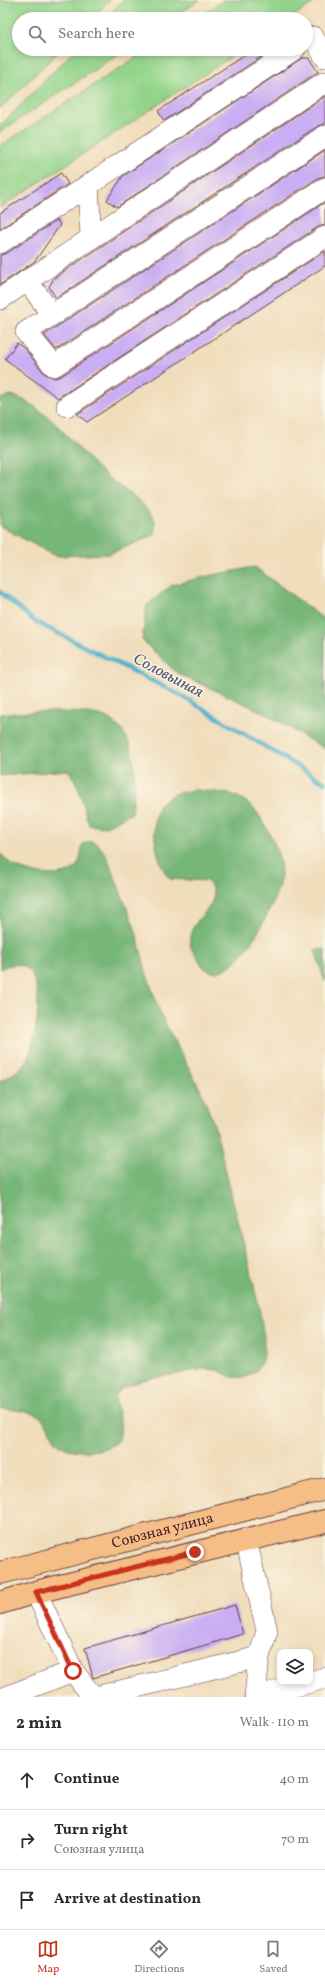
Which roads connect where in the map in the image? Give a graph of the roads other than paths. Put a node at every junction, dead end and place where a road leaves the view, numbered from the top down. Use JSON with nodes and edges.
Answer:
{"nodes":[{"id":1,"x":315,"y":36,"type":"edge"},
{"id":2,"x":284,"y":56,"type":"edge"},
{"id":3,"x":325,"y":58,"type":"edge"},
{"id":4,"x":325,"y":82,"type":"edge"},
{"id":5,"x":325,"y":136,"type":"edge"},
{"id":6,"x":88,"y":185,"type":"junction"},
{"id":7,"x":325,"y":188,"type":"edge"},
{"id":8,"x":90,"y":237,"type":"junction"},
{"id":9,"x":325,"y":237,"type":"edge"},
{"id":10,"x":0,"y":243,"type":"edge"},
{"id":11,"x":27,"y":280,"type":"junction"},
{"id":12,"x":0,"y":298,"type":"edge"},
{"id":13,"x":52,"y":315,"type":"junction"},
{"id":14,"x":67,"y":406,"type":"dead end"},
{"id":15,"x":325,"y":1489,"type":"edge"},
{"id":16,"x":325,"y":1521,"type":"edge"},
{"id":17,"x":246,"y":1539,"type":"junction"},
{"id":18,"x":0,"y":1573,"type":"edge"},
{"id":19,"x":36,"y":1592,"type":"junction"},
{"id":20,"x":0,"y":1603,"type":"edge"},
{"id":21,"x":259,"y":1657,"type":"junction"},
{"id":22,"x":73,"y":1671,"type":"junction"},
{"id":23,"x":325,"y":1678,"type":"edge"},
{"id":24,"x":6,"y":1697,"type":"edge"},
{"id":25,"x":93,"y":1697,"type":"edge"},
{"id":26,"x":96,"y":1697,"type":"edge"},
{"id":27,"x":255,"y":1697,"type":"edge"}],
"edges":[{"from":1,"to":3,"type":"lane"},
{"from":2,"to":6,"type":"lane"},
{"from":4,"to":8,"type":"lane"},
{"from":5,"to":13,"type":"lane"},
{"from":6,"to":8,"type":"lane"},
{"from":6,"to":10,"type":"lane"},
{"from":7,"to":13,"type":"lane"},
{"from":8,"to":11,"type":"lane"},
{"from":9,"to":14,"type":"lane"},
{"from":11,"to":12,"type":"lane"},
{"from":11,"to":13,"type":"lane"},
{"from":15,"to":18,"type":"main road","name":"Союзная улица"},
{"from":16,"to":17,"type":"main road","name":"Союзная улица"},
{"from":17,"to":19,"type":"main road","name":"Союзная улица"},
{"from":17,"to":21,"type":"lane"},
{"from":19,"to":20,"type":"main road","name":"Союзная улица"},
{"from":19,"to":22,"type":"lane"},
{"from":21,"to":26,"type":"lane"},
{"from":21,"to":27,"type":"lane"},
{"from":22,"to":24,"type":"lane"},
{"from":22,"to":25,"type":"lane"},
{"from":23,"to":27,"type":"lane"}]}
